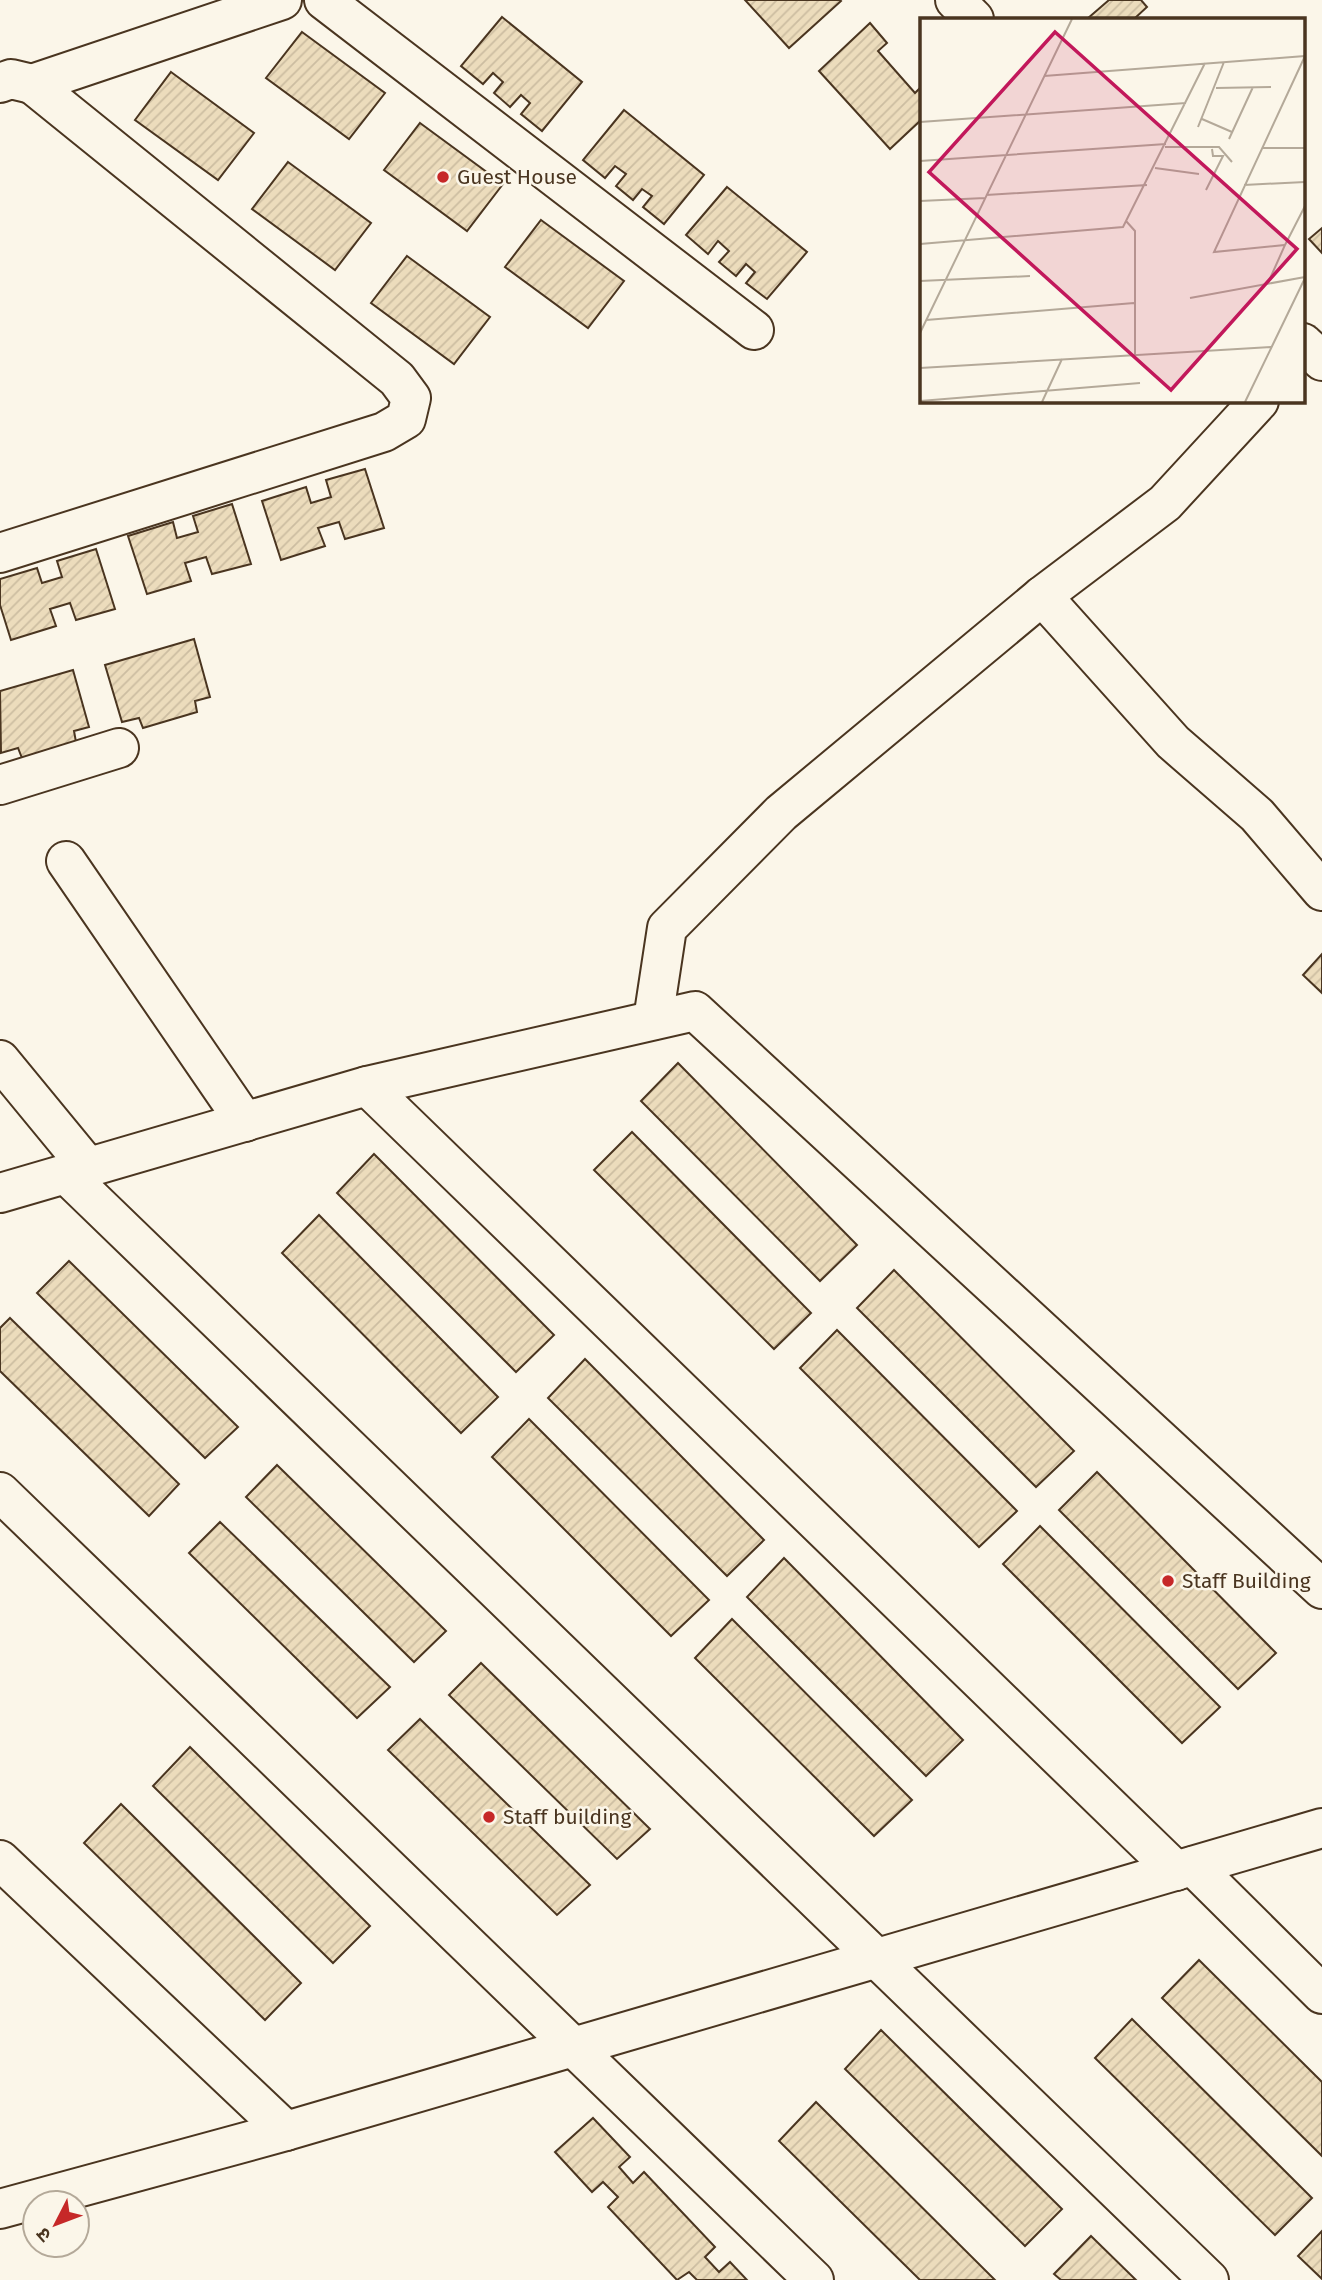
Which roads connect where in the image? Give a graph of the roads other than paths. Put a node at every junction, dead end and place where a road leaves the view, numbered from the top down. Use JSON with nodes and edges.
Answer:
{"nodes":[{"id":1,"x":282,"y":0,"type":"edge"},
{"id":2,"x":324,"y":0,"type":"edge"},
{"id":3,"x":955,"y":0,"type":"edge"},
{"id":4,"x":973,"y":18,"type":"edge"},
{"id":5,"x":16,"y":83,"type":"edge"},
{"id":6,"x":754,"y":330,"type":"dead end"},
{"id":7,"x":1258,"y":402,"type":"edge"},
{"id":8,"x":0,"y":553,"type":"edge"},
{"id":9,"x":1042,"y":596,"type":"junction"},
{"id":10,"x":119,"y":748,"type":"dead end"},
{"id":11,"x":0,"y":785,"type":"edge"},
{"id":12,"x":66,"y":861,"type":"dead end"},
{"id":13,"x":1322,"y":891,"type":"edge"},
{"id":14,"x":653,"y":1020,"type":"junction"},
{"id":15,"x":0,"y":1060,"type":"edge"},
{"id":16,"x":367,"y":1086,"type":"junction"},
{"id":17,"x":245,"y":1122,"type":"junction"},
{"id":18,"x":77,"y":1171,"type":"junction"},
{"id":19,"x":0,"y":1193,"type":"edge"},
{"id":20,"x":0,"y":1492,"type":"edge"},
{"id":21,"x":1322,"y":1590,"type":"edge"},
{"id":22,"x":1322,"y":1828,"type":"edge"},
{"id":23,"x":0,"y":1860,"type":"edge"},
{"id":24,"x":1184,"y":1868,"type":"junction"},
{"id":25,"x":875,"y":1959,"type":"junction"},
{"id":26,"x":1322,"y":1994,"type":"edge"},
{"id":27,"x":576,"y":2046,"type":"junction"},
{"id":28,"x":286,"y":2131,"type":"junction"},
{"id":29,"x":0,"y":2209,"type":"edge"},
{"id":30,"x":814,"y":2280,"type":"edge"},
{"id":31,"x":1209,"y":2280,"type":"edge"}],
"edges":[{"from":1,"to":5,"type":"street"},
{"from":2,"to":6,"type":"street"},
{"from":3,"to":4,"type":"street"},
{"from":5,"to":8,"type":"street"},
{"from":7,"to":9,"type":"street"},
{"from":9,"to":13,"type":"street"},
{"from":9,"to":14,"type":"street"},
{"from":10,"to":11,"type":"street"},
{"from":12,"to":17,"type":"street"},
{"from":14,"to":16,"type":"street"},
{"from":14,"to":21,"type":"street"},
{"from":15,"to":18,"type":"street"},
{"from":16,"to":17,"type":"street"},
{"from":16,"to":24,"type":"street"},
{"from":17,"to":18,"type":"street"},
{"from":18,"to":19,"type":"street"},
{"from":18,"to":25,"type":"street"},
{"from":20,"to":27,"type":"street"},
{"from":22,"to":24,"type":"street"},
{"from":23,"to":28,"type":"street"},
{"from":24,"to":25,"type":"street"},
{"from":24,"to":26,"type":"street"},
{"from":25,"to":27,"type":"street"},
{"from":25,"to":31,"type":"street"},
{"from":27,"to":28,"type":"street"},
{"from":27,"to":30,"type":"street"},
{"from":28,"to":29,"type":"street"}]}
